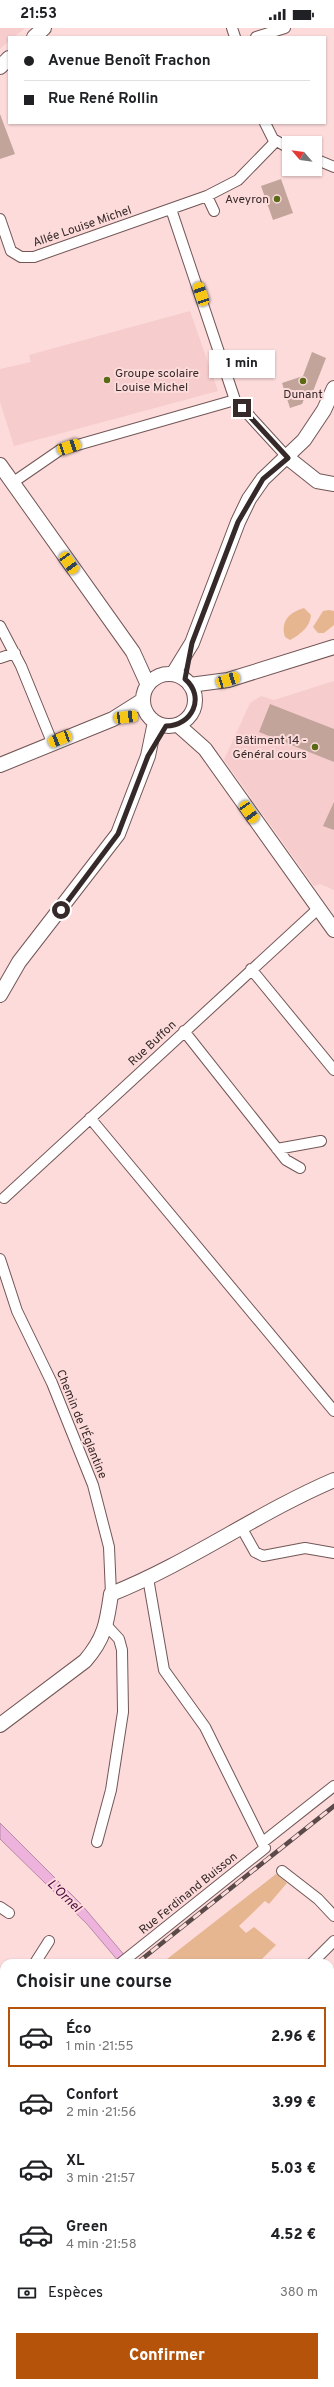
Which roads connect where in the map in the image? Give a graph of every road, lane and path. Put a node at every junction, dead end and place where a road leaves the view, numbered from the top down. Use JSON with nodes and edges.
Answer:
{"nodes":[{"id":1,"x":44,"y":28,"type":"edge"},
{"id":2,"x":285,"y":28,"type":"edge"},
{"id":3,"x":35,"y":36,"type":"edge"},
{"id":4,"x":259,"y":36,"type":"edge"},
{"id":5,"x":8,"y":59,"type":"edge"},
{"id":6,"x":0,"y":66,"type":"edge"},
{"id":7,"x":265,"y":124,"type":"edge"},
{"id":8,"x":276,"y":142,"type":"junction"},
{"id":9,"x":282,"y":145,"type":"edge"},
{"id":10,"x":322,"y":162,"type":"edge"},
{"id":11,"x":334,"y":167,"type":"edge"},
{"id":12,"x":207,"y":196,"type":"junction"},
{"id":13,"x":171,"y":209,"type":"junction"},
{"id":14,"x":214,"y":212,"type":"dead end"},
{"id":15,"x":0,"y":219,"type":"edge"},
{"id":16,"x":334,"y":388,"type":"edge"},
{"id":17,"x":235,"y":400,"type":"junction"},
{"id":18,"x":288,"y":458,"type":"junction"},
{"id":19,"x":0,"y":465,"type":"edge"},
{"id":20,"x":12,"y":483,"type":"junction"},
{"id":21,"x":334,"y":484,"type":"edge"},
{"id":22,"x":0,"y":626,"type":"edge"},
{"id":23,"x":334,"y":647,"type":"edge"},
{"id":24,"x":14,"y":653,"type":"junction"},
{"id":25,"x":0,"y":658,"type":"edge"},
{"id":26,"x":183,"y":680,"type":"junction"},
{"id":27,"x":228,"y":680,"type":"junction"},
{"id":28,"x":154,"y":681,"type":"junction"},
{"id":29,"x":195,"y":698,"type":"junction"},
{"id":30,"x":143,"y":700,"type":"junction"},
{"id":31,"x":190,"y":716,"type":"junction"},
{"id":32,"x":113,"y":719,"type":"junction"},
{"id":33,"x":162,"y":722,"type":"junction"},
{"id":34,"x":52,"y":742,"type":"junction"},
{"id":35,"x":205,"y":749,"type":"junction"},
{"id":36,"x":0,"y":765,"type":"edge"},
{"id":37,"x":318,"y":908,"type":"junction"},
{"id":38,"x":334,"y":930,"type":"edge"},
{"id":39,"x":250,"y":970,"type":"junction"},
{"id":40,"x":0,"y":995,"type":"edge"},
{"id":41,"x":184,"y":1031,"type":"junction"},
{"id":42,"x":334,"y":1070,"type":"edge"},
{"id":43,"x":90,"y":1118,"type":"junction"},
{"id":44,"x":321,"y":1141,"type":"dead end"},
{"id":45,"x":277,"y":1149,"type":"junction"},
{"id":46,"x":300,"y":1168,"type":"dead end"},
{"id":47,"x":4,"y":1198,"type":"dead end"},
{"id":48,"x":0,"y":1259,"type":"edge"},
{"id":49,"x":3,"y":1269,"type":"edge"},
{"id":50,"x":334,"y":1411,"type":"edge"},
{"id":51,"x":334,"y":1480,"type":"edge"},
{"id":52,"x":241,"y":1527,"type":"junction"},
{"id":53,"x":334,"y":1553,"type":"edge"},
{"id":54,"x":148,"y":1578,"type":"junction"},
{"id":55,"x":111,"y":1594,"type":"junction"},
{"id":56,"x":107,"y":1626,"type":"junction"},
{"id":57,"x":0,"y":1725,"type":"edge"},
{"id":58,"x":334,"y":1786,"type":"edge"},
{"id":59,"x":97,"y":1842,"type":"dead end"},
{"id":60,"x":264,"y":1845,"type":"junction"},
{"id":61,"x":282,"y":1871,"type":"dead end"},
{"id":62,"x":0,"y":1907,"type":"edge"},
{"id":63,"x":9,"y":1913,"type":"dead end"},
{"id":64,"x":334,"y":1916,"type":"edge"},
{"id":65,"x":49,"y":1941,"type":"dead end"},
{"id":66,"x":334,"y":1941,"type":"edge"},
{"id":67,"x":38,"y":1959,"type":"edge"},
{"id":68,"x":126,"y":1959,"type":"edge"},
{"id":69,"x":316,"y":1959,"type":"edge"}],
"edges":[{"from":1,"to":3,"type":"street"},
{"from":2,"to":4,"type":"street"},
{"from":5,"to":6,"type":"street"},
{"from":7,"to":8,"type":"street"},
{"from":8,"to":9,"type":"street"},
{"from":8,"to":12,"type":"street","name":"Allée Louise Michel"},
{"from":10,"to":11,"type":"street"},
{"from":12,"to":13,"type":"street","name":"Allée Louise Michel"},
{"from":12,"to":14,"type":"street"},
{"from":13,"to":15,"type":"street","name":"Allée Louise Michel"},
{"from":13,"to":17,"type":"street"},
{"from":16,"to":18,"type":"street"},
{"from":17,"to":18,"type":"street"},
{"from":17,"to":20,"type":"street"},
{"from":18,"to":21,"type":"street"},
{"from":18,"to":26,"type":"street"},
{"from":19,"to":20,"type":"street"},
{"from":20,"to":28,"type":"street"},
{"from":22,"to":24,"type":"street"},
{"from":23,"to":27,"type":"street"},
{"from":24,"to":25,"type":"street"},
{"from":24,"to":34,"type":"street"},
{"from":26,"to":27,"type":"street"},
{"from":26,"to":28,"type":"street"},
{"from":26,"to":29,"type":"street"},
{"from":27,"to":29,"type":"street"},
{"from":28,"to":30,"type":"street"},
{"from":29,"to":31,"type":"street"},
{"from":30,"to":32,"type":"street"},
{"from":30,"to":33,"type":"street"},
{"from":31,"to":33,"type":"street"},
{"from":31,"to":35,"type":"street"},
{"from":32,"to":33,"type":"street"},
{"from":32,"to":34,"type":"street"},
{"from":33,"to":35,"type":"street"},
{"from":33,"to":40,"type":"street"},
{"from":34,"to":36,"type":"street"},
{"from":35,"to":37,"type":"street"},
{"from":37,"to":38,"type":"street"},
{"from":37,"to":39,"type":"street","name":"Rue Buffon"},
{"from":39,"to":41,"type":"street","name":"Rue Buffon"},
{"from":39,"to":42,"type":"street"},
{"from":41,"to":43,"type":"street","name":"Rue Buffon"},
{"from":41,"to":45,"type":"street"},
{"from":43,"to":47,"type":"street","name":"Rue Buffon"},
{"from":43,"to":50,"type":"street"},
{"from":44,"to":45,"type":"street"},
{"from":45,"to":46,"type":"street"},
{"from":48,"to":49,"type":"street","name":"Chemin de l'Églantine"},
{"from":49,"to":55,"type":"street","name":"Chemin de l'Églantine"},
{"from":51,"to":52,"type":"street"},
{"from":52,"to":53,"type":"street"},
{"from":52,"to":54,"type":"street"},
{"from":54,"to":55,"type":"street"},
{"from":54,"to":60,"type":"street"},
{"from":55,"to":56,"type":"street"},
{"from":56,"to":57,"type":"street"},
{"from":56,"to":59,"type":"street"},
{"from":58,"to":60,"type":"street","name":"Rue Ferdinand Buisson"},
{"from":60,"to":68,"type":"street","name":"Rue Ferdinand Buisson"},
{"from":61,"to":64,"type":"street"},
{"from":62,"to":63,"type":"street"},
{"from":65,"to":67,"type":"street"},
{"from":66,"to":69,"type":"street"}]}
